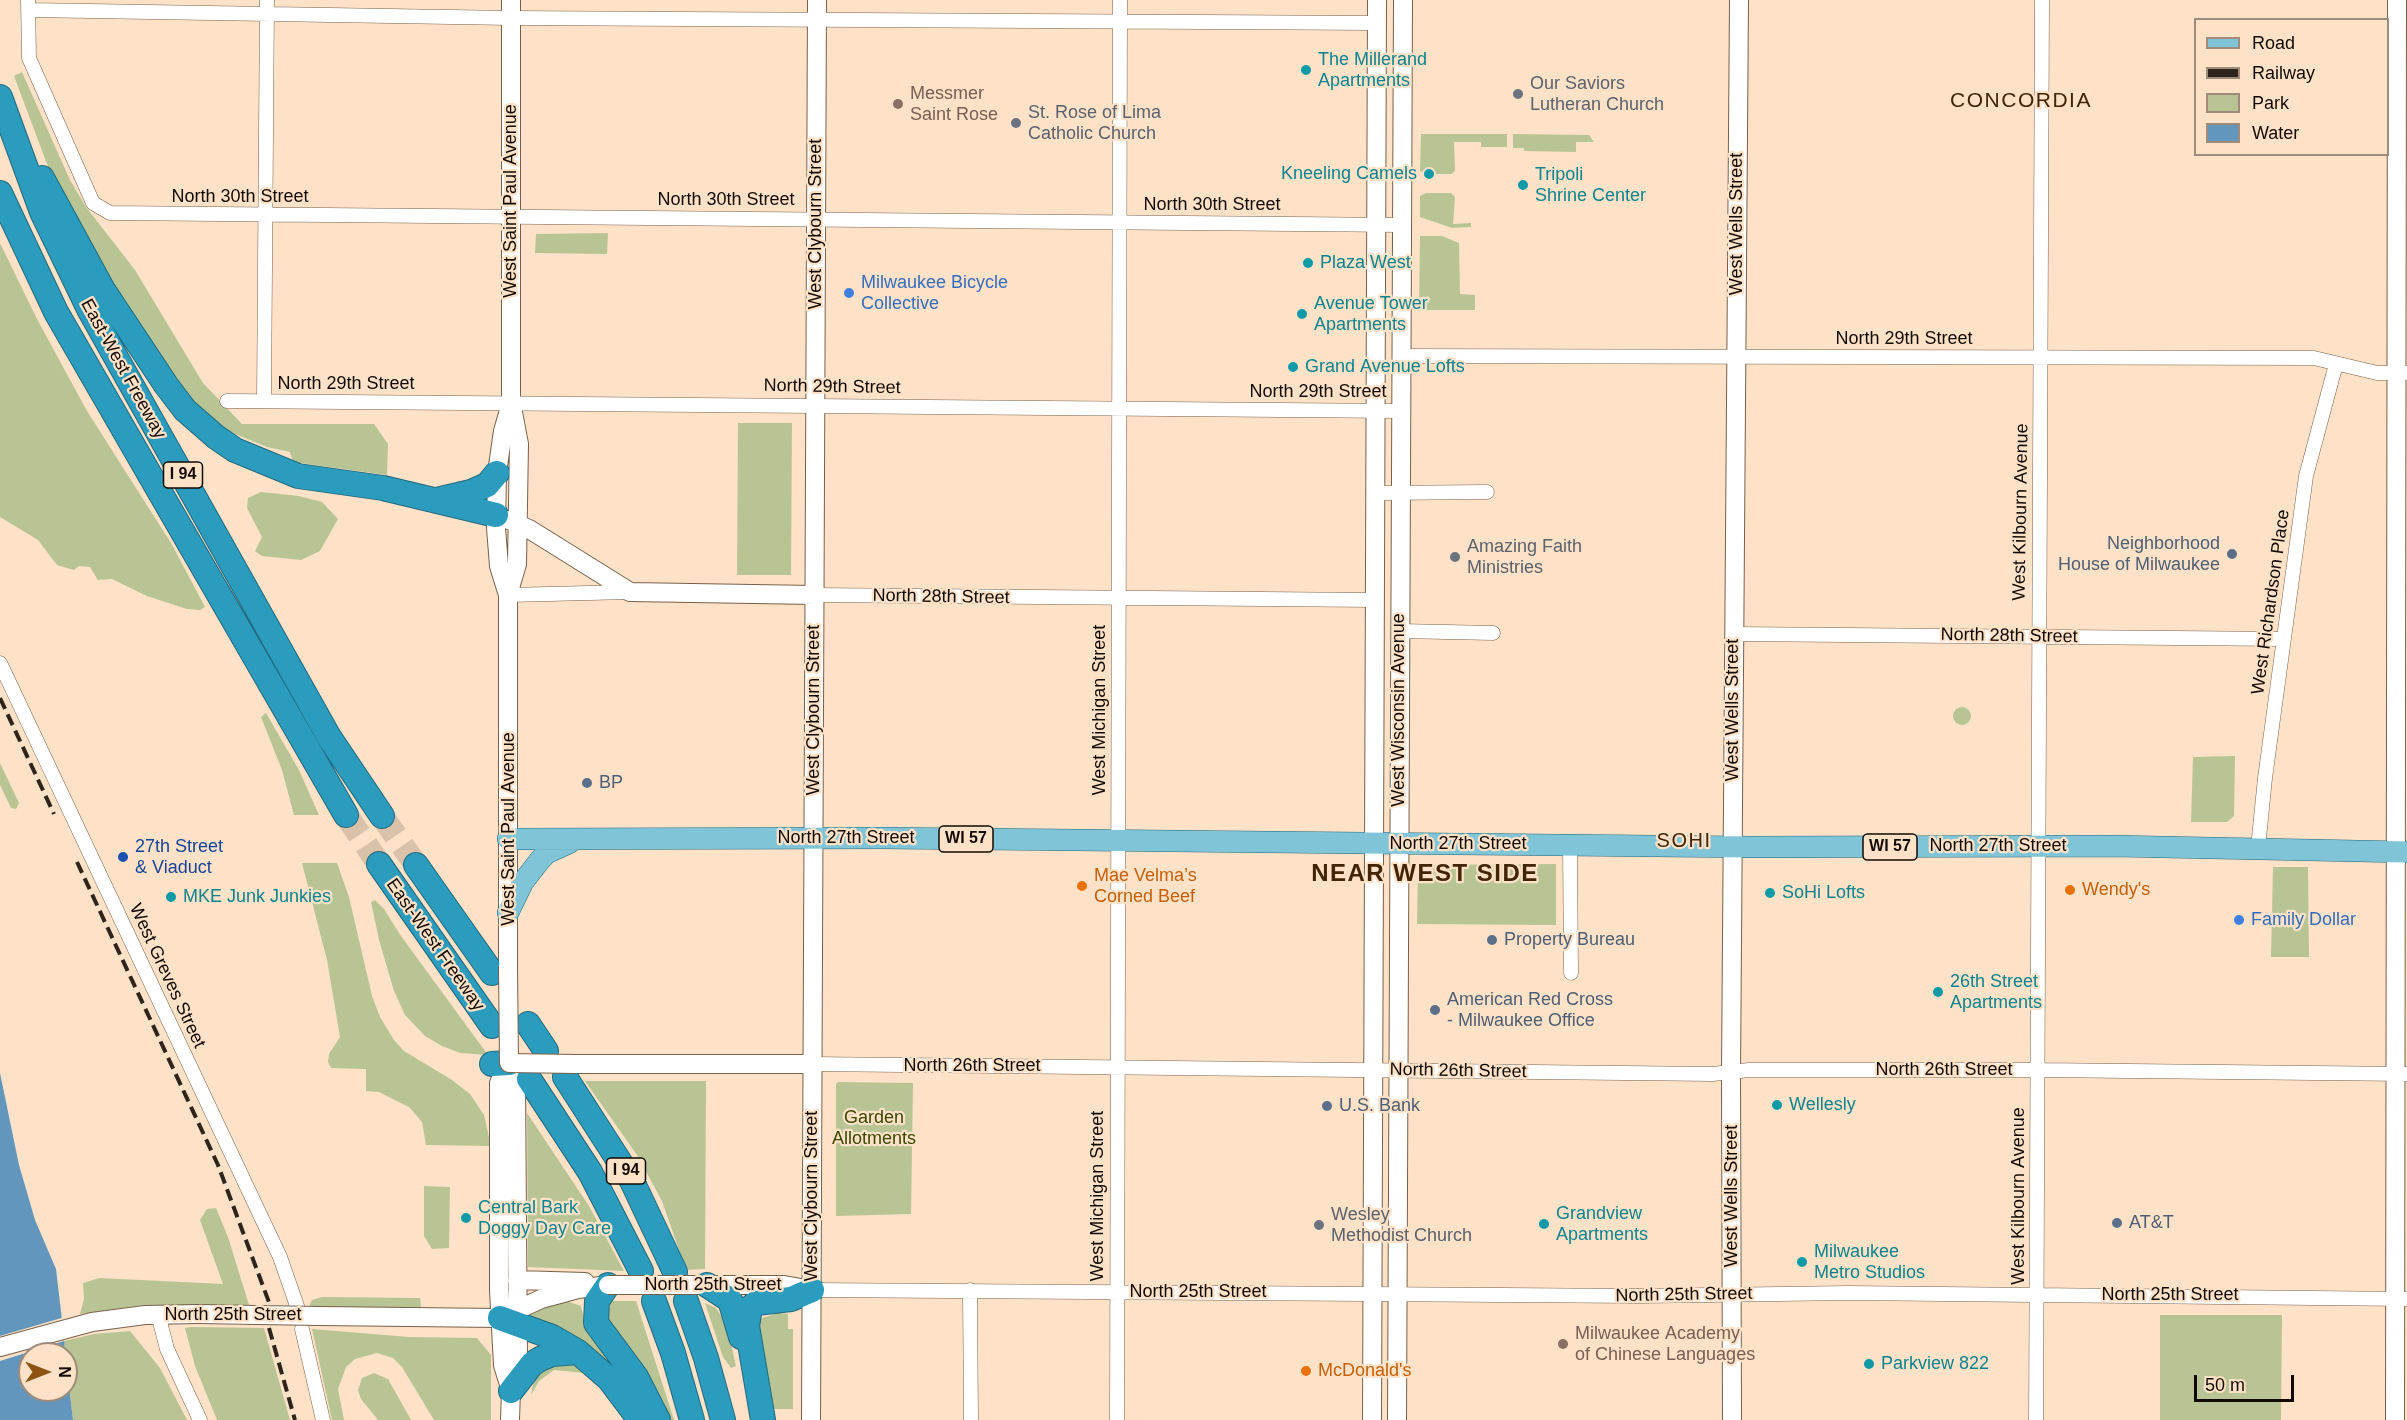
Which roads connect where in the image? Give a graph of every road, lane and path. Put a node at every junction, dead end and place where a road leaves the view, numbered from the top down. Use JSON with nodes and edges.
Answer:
{"nodes":[{"id":1,"x":1120,"y":0,"type":"edge"},
{"id":2,"x":1377,"y":0,"type":"edge"},
{"id":3,"x":1403,"y":0,"type":"edge"},
{"id":4,"x":1739,"y":0,"type":"edge"},
{"id":5,"x":2042,"y":0,"type":"edge"},
{"id":6,"x":2397,"y":0,"type":"edge"},
{"id":7,"x":28,"y":5,"type":"edge"},
{"id":8,"x":267,"y":7,"type":"edge"},
{"id":9,"x":511,"y":9,"type":"edge"},
{"id":10,"x":817,"y":9,"type":"edge"},
{"id":11,"x":1120,"y":19,"type":"junction"},
{"id":12,"x":1377,"y":23,"type":"junction"},
{"id":13,"x":0,"y":96,"type":"edge"},
{"id":14,"x":8,"y":122,"type":"junction"},
{"id":15,"x":0,"y":193,"type":"edge"},
{"id":16,"x":264,"y":215,"type":"junction"},
{"id":17,"x":511,"y":217,"type":"junction"},
{"id":18,"x":816,"y":219,"type":"junction"},
{"id":19,"x":1121,"y":222,"type":"junction"},
{"id":20,"x":1377,"y":225,"type":"junction"},
{"id":21,"x":1401,"y":225,"type":"junction"},
{"id":22,"x":1400,"y":356,"type":"junction"},
{"id":23,"x":1736,"y":357,"type":"junction"},
{"id":24,"x":2040,"y":357,"type":"junction"},
{"id":25,"x":2336,"y":364,"type":"junction"},
{"id":26,"x":2402,"y":373,"type":"edge"},
{"id":27,"x":227,"y":401,"type":"dead end"},
{"id":28,"x":264,"y":401,"type":"junction"},
{"id":29,"x":511,"y":402,"type":"junction"},
{"id":30,"x":815,"y":405,"type":"junction"},
{"id":31,"x":1120,"y":409,"type":"junction"},
{"id":32,"x":1376,"y":410,"type":"junction"},
{"id":33,"x":1399,"y":411,"type":"junction"},
{"id":34,"x":497,"y":473,"type":"junction"},
{"id":35,"x":1487,"y":492,"type":"dead end"},
{"id":36,"x":1376,"y":493,"type":"junction"},
{"id":37,"x":1399,"y":493,"type":"junction"},
{"id":38,"x":439,"y":499,"type":"junction"},
{"id":39,"x":496,"y":515,"type":"junction"},
{"id":40,"x":519,"y":524,"type":"junction"},
{"id":41,"x":630,"y":592,"type":"junction"},
{"id":42,"x":508,"y":595,"type":"junction"},
{"id":43,"x":814,"y":596,"type":"junction"},
{"id":44,"x":1119,"y":598,"type":"junction"},
{"id":45,"x":1374,"y":600,"type":"junction"},
{"id":46,"x":1400,"y":631,"type":"junction"},
{"id":47,"x":1493,"y":633,"type":"dead end"},
{"id":48,"x":1734,"y":634,"type":"junction"},
{"id":49,"x":2037,"y":636,"type":"junction"},
{"id":50,"x":2284,"y":639,"type":"junction"},
{"id":51,"x":1400,"y":655,"type":"junction"},
{"id":52,"x":0,"y":663,"type":"edge"},
{"id":53,"x":346,"y":815,"type":"tunnel mouth"},
{"id":54,"x":381,"y":816,"type":"tunnel mouth"},
{"id":55,"x":813,"y":837,"type":"junction"},
{"id":56,"x":508,"y":839,"type":"junction"},
{"id":57,"x":579,"y":839,"type":"junction"},
{"id":58,"x":1118,"y":840,"type":"junction"},
{"id":59,"x":1374,"y":843,"type":"junction"},
{"id":60,"x":1399,"y":844,"type":"junction"},
{"id":61,"x":1570,"y":845,"type":"junction"},
{"id":62,"x":2037,"y":846,"type":"junction"},
{"id":63,"x":1732,"y":847,"type":"junction"},
{"id":64,"x":2258,"y":848,"type":"junction"},
{"id":65,"x":2401,"y":851,"type":"edge"},
{"id":66,"x":379,"y":864,"type":"tunnel mouth"},
{"id":67,"x":416,"y":865,"type":"tunnel mouth"},
{"id":68,"x":508,"y":913,"type":"junction"},
{"id":69,"x":500,"y":969,"type":"junction"},
{"id":70,"x":1571,"y":974,"type":"dead end"},
{"id":71,"x":528,"y":1024,"type":"dead end"},
{"id":72,"x":492,"y":1026,"type":"dead end"},
{"id":73,"x":546,"y":1051,"type":"dead end"},
{"id":74,"x":812,"y":1064,"type":"junction"},
{"id":75,"x":1117,"y":1067,"type":"junction"},
{"id":76,"x":501,"y":1068,"type":"junction"},
{"id":77,"x":1372,"y":1069,"type":"junction"},
{"id":78,"x":1396,"y":1070,"type":"junction"},
{"id":79,"x":2038,"y":1070,"type":"junction"},
{"id":80,"x":571,"y":1071,"type":"junction"},
{"id":81,"x":1731,"y":1072,"type":"junction"},
{"id":82,"x":2401,"y":1074,"type":"edge"},
{"id":83,"x":523,"y":1089,"type":"junction"},
{"id":84,"x":641,"y":1271,"type":"dead end"},
{"id":85,"x":675,"y":1272,"type":"dead end"},
{"id":86,"x":517,"y":1280,"type":"junction"},
{"id":87,"x":608,"y":1285,"type":"junction"},
{"id":88,"x":697,"y":1290,"type":"junction"},
{"id":89,"x":812,"y":1290,"type":"junction"},
{"id":90,"x":970,"y":1290,"type":"junction"},
{"id":91,"x":1116,"y":1292,"type":"junction"},
{"id":92,"x":1371,"y":1294,"type":"junction"},
{"id":93,"x":1397,"y":1295,"type":"junction"},
{"id":94,"x":1732,"y":1295,"type":"junction"},
{"id":95,"x":2036,"y":1295,"type":"junction"},
{"id":96,"x":2401,"y":1299,"type":"edge"},
{"id":97,"x":654,"y":1301,"type":"dead end"},
{"id":98,"x":297,"y":1306,"type":"dead end"},
{"id":99,"x":158,"y":1314,"type":"junction"},
{"id":100,"x":512,"y":1317,"type":"junction"},
{"id":101,"x":302,"y":1329,"type":"dead end"},
{"id":102,"x":0,"y":1347,"type":"edge"},
{"id":103,"x":578,"y":1352,"type":"junction"},
{"id":104,"x":754,"y":1376,"type":"junction"},
{"id":105,"x":511,"y":1390,"type":"junction"},
{"id":106,"x":200,"y":1420,"type":"edge"},
{"id":107,"x":323,"y":1420,"type":"edge"},
{"id":108,"x":510,"y":1420,"type":"edge"},
{"id":109,"x":640,"y":1420,"type":"edge"},
{"id":110,"x":658,"y":1420,"type":"edge"},
{"id":111,"x":692,"y":1420,"type":"edge"},
{"id":112,"x":723,"y":1420,"type":"edge"},
{"id":113,"x":763,"y":1420,"type":"edge"},
{"id":114,"x":811,"y":1420,"type":"edge"},
{"id":115,"x":971,"y":1420,"type":"edge"},
{"id":116,"x":1117,"y":1420,"type":"edge"},
{"id":117,"x":1372,"y":1420,"type":"edge"},
{"id":118,"x":1397,"y":1420,"type":"edge"},
{"id":119,"x":1732,"y":1420,"type":"edge"},
{"id":120,"x":2036,"y":1420,"type":"edge"},
{"id":121,"x":2395,"y":1420,"type":"edge"}],
"edges":[{"from":1,"to":11,"type":"street","name":"West Michigan Street"},
{"from":2,"to":12,"type":"street","name":"West Wisconsin Avenue"},
{"from":3,"to":21,"type":"street","name":"West Wisconsin Avenue"},
{"from":4,"to":23,"type":"street","name":"West Wells Street"},
{"from":5,"to":24,"type":"street","name":"West Kilbourn Avenue"},
{"from":6,"to":26,"type":"street"},
{"from":7,"to":8,"type":"street"},
{"from":7,"to":16,"type":"street","name":"North 30th Street"},
{"from":8,"to":9,"type":"street"},
{"from":8,"to":16,"type":"street"},
{"from":9,"to":10,"type":"street"},
{"from":9,"to":17,"type":"street","name":"West Saint Paul Avenue"},
{"from":10,"to":11,"type":"street"},
{"from":10,"to":18,"type":"street","name":"West Clybourn Street"},
{"from":11,"to":12,"type":"street"},
{"from":11,"to":19,"type":"street","name":"West Michigan Street"},
{"from":12,"to":20,"type":"street","name":"West Wisconsin Avenue"},
{"from":13,"to":14,"type":"highway","name":"East-West Freeway","number":"I 94"},
{"from":14,"to":38,"type":"highway"},
{"from":14,"to":54,"type":"highway","name":"East-West Freeway","number":"I 94"},
{"from":15,"to":53,"type":"highway","name":"East-West Freeway","number":"I 94"},
{"from":16,"to":17,"type":"street","name":"North 30th Street"},
{"from":16,"to":28,"type":"street"},
{"from":17,"to":18,"type":"street","name":"North 30th Street"},
{"from":17,"to":29,"type":"street","name":"West Saint Paul Avenue"},
{"from":18,"to":19,"type":"street","name":"North 30th Street"},
{"from":18,"to":30,"type":"street","name":"West Clybourn Street"},
{"from":19,"to":20,"type":"street","name":"North 30th Street"},
{"from":19,"to":31,"type":"street","name":"West Michigan Street"},
{"from":20,"to":21,"type":"street","name":"North 30th Street"},
{"from":20,"to":32,"type":"street","name":"West Wisconsin Avenue"},
{"from":21,"to":22,"type":"street","name":"West Wisconsin Avenue"},
{"from":22,"to":23,"type":"street","name":"North 29th Street"},
{"from":22,"to":33,"type":"street","name":"West Wisconsin Avenue"},
{"from":23,"to":24,"type":"street","name":"North 29th Street"},
{"from":23,"to":48,"type":"street","name":"West Wells Street"},
{"from":24,"to":25,"type":"street","name":"North 29th Street"},
{"from":24,"to":49,"type":"street","name":"West Kilbourn Avenue"},
{"from":25,"to":26,"type":"street","name":"North 29th Street"},
{"from":25,"to":50,"type":"street","name":"West Richardson Place"},
{"from":26,"to":65,"type":"street"},
{"from":27,"to":28,"type":"street","name":"North 29th Street"},
{"from":28,"to":29,"type":"street","name":"North 29th Street"},
{"from":29,"to":30,"type":"street","name":"North 29th Street"},
{"from":29,"to":34,"type":"street","name":"West Saint Paul Avenue"},
{"from":29,"to":40,"type":"street","name":"West Saint Paul Avenue"},
{"from":30,"to":31,"type":"street","name":"North 29th Street"},
{"from":30,"to":43,"type":"street","name":"West Clybourn Street"},
{"from":31,"to":32,"type":"street","name":"North 29th Street"},
{"from":31,"to":44,"type":"street","name":"West Michigan Street"},
{"from":32,"to":33,"type":"street","name":"North 29th Street"},
{"from":32,"to":36,"type":"street","name":"West Wisconsin Avenue"},
{"from":33,"to":37,"type":"street","name":"West Wisconsin Avenue"},
{"from":34,"to":38,"type":"highway"},
{"from":34,"to":39,"type":"street","name":"West Saint Paul Avenue"},
{"from":35,"to":37,"type":"street"},
{"from":36,"to":37,"type":"street"},
{"from":36,"to":45,"type":"street","name":"West Wisconsin Avenue"},
{"from":37,"to":46,"type":"street","name":"West Wisconsin Avenue"},
{"from":38,"to":39,"type":"highway"},
{"from":39,"to":40,"type":"street"},
{"from":39,"to":42,"type":"street","name":"West Saint Paul Avenue"},
{"from":40,"to":41,"type":"street"},
{"from":40,"to":42,"type":"street","name":"West Saint Paul Avenue"},
{"from":41,"to":42,"type":"street","name":"North 28th Street"},
{"from":41,"to":43,"type":"street","name":"North 28th Street"},
{"from":42,"to":56,"type":"street","name":"West Saint Paul Avenue"},
{"from":43,"to":44,"type":"street","name":"North 28th Street"},
{"from":43,"to":55,"type":"street","name":"West Clybourn Street"},
{"from":44,"to":45,"type":"street","name":"North 28th Street"},
{"from":44,"to":58,"type":"street","name":"West Michigan Street"},
{"from":45,"to":51,"type":"street"},
{"from":45,"to":59,"type":"street","name":"West Wisconsin Avenue"},
{"from":46,"to":47,"type":"street"},
{"from":46,"to":51,"type":"street","name":"West Wisconsin Avenue"},
{"from":48,"to":49,"type":"street","name":"North 28th Street"},
{"from":48,"to":63,"type":"street","name":"West Wells Street"},
{"from":49,"to":50,"type":"street","name":"North 28th Street"},
{"from":49,"to":62,"type":"street","name":"West Kilbourn Avenue"},
{"from":50,"to":64,"type":"street","name":"West Richardson Place"},
{"from":51,"to":60,"type":"street","name":"West Wisconsin Avenue"},
{"from":52,"to":98,"type":"street","name":"West Greves Street"},
{"from":55,"to":57,"type":"main road","name":"North 27th Street","number":"WI 57"},
{"from":55,"to":58,"type":"main road","name":"North 27th Street","number":"WI 57"},
{"from":55,"to":74,"type":"street","name":"West Clybourn Street"},
{"from":56,"to":57,"type":"main road","name":"North 27th Street","number":"WI 57"},
{"from":56,"to":68,"type":"street","name":"West Saint Paul Avenue"},
{"from":57,"to":68,"type":"main road"},
{"from":58,"to":59,"type":"main road","name":"North 27th Street","number":"WI 57"},
{"from":58,"to":75,"type":"street","name":"West Michigan Street"},
{"from":59,"to":60,"type":"main road","name":"North 27th Street","number":"WI 57"},
{"from":59,"to":77,"type":"street","name":"West Wisconsin Avenue"},
{"from":60,"to":61,"type":"main road","name":"North 27th Street","number":"WI 57"},
{"from":60,"to":78,"type":"street","name":"West Wisconsin Avenue"},
{"from":61,"to":63,"type":"main road","name":"North 27th Street","number":"WI 57"},
{"from":61,"to":70,"type":"street"},
{"from":62,"to":63,"type":"main road","name":"North 27th Street","number":"WI 57"},
{"from":62,"to":64,"type":"main road","name":"North 27th Street","number":"WI 57"},
{"from":62,"to":79,"type":"street","name":"West Kilbourn Avenue"},
{"from":63,"to":81,"type":"street","name":"West Wells Street"},
{"from":64,"to":65,"type":"main road","name":"North 27th Street","number":"WI 57"},
{"from":65,"to":82,"type":"street"},
{"from":66,"to":72,"type":"highway","name":"East-West Freeway"},
{"from":67,"to":69,"type":"highway","name":"East-West Freeway"},
{"from":68,"to":69,"type":"street","name":"West Saint Paul Avenue"},
{"from":69,"to":76,"type":"street","name":"West Saint Paul Avenue","bridge":true},
{"from":71,"to":73,"type":"highway"},
{"from":74,"to":75,"type":"street","name":"North 26th Street"},
{"from":74,"to":80,"type":"street","name":"North 26th Street"},
{"from":74,"to":89,"type":"street","name":"West Clybourn Street"},
{"from":75,"to":77,"type":"street","name":"North 26th Street"},
{"from":75,"to":91,"type":"street","name":"West Michigan Street"},
{"from":76,"to":80,"type":"street","name":"North 26th Street","bridge":true},
{"from":76,"to":83,"type":"street","name":"West Saint Paul Avenue"},
{"from":76,"to":100,"type":"street","name":"West Saint Paul Avenue"},
{"from":77,"to":78,"type":"street","name":"North 26th Street"},
{"from":77,"to":92,"type":"street","name":"West Wisconsin Avenue"},
{"from":78,"to":81,"type":"street","name":"North 26th Street"},
{"from":78,"to":93,"type":"street","name":"West Wisconsin Avenue"},
{"from":79,"to":81,"type":"street","name":"North 26th Street"},
{"from":79,"to":82,"type":"street","name":"North 26th Street"},
{"from":79,"to":95,"type":"street","name":"West Kilbourn Avenue"},
{"from":80,"to":85,"type":"highway","number":"I 94"},
{"from":81,"to":94,"type":"street","name":"West Wells Street"},
{"from":82,"to":96,"type":"street"},
{"from":83,"to":84,"type":"highway","number":"I 94"},
{"from":83,"to":86,"type":"street","name":"West Saint Paul Avenue"},
{"from":86,"to":87,"type":"street"},
{"from":86,"to":100,"type":"street","name":"West Saint Paul Avenue"},
{"from":87,"to":88,"type":"street","name":"North 25th Street","bridge":true},
{"from":87,"to":100,"type":"street","name":"North 25th Street"},
{"from":87,"to":110,"type":"highway"},
{"from":88,"to":89,"type":"street","name":"North 25th Street"},
{"from":88,"to":104,"type":"highway"},
{"from":88,"to":112,"type":"highway"},
{"from":89,"to":90,"type":"street","name":"North 25th Street"},
{"from":89,"to":104,"type":"highway"},
{"from":89,"to":114,"type":"street","name":"West Clybourn Street"},
{"from":90,"to":91,"type":"street","name":"North 25th Street"},
{"from":90,"to":115,"type":"street"},
{"from":91,"to":92,"type":"street","name":"North 25th Street"},
{"from":91,"to":116,"type":"street","name":"West Michigan Street"},
{"from":92,"to":93,"type":"street","name":"North 25th Street"},
{"from":92,"to":117,"type":"street","name":"West Wisconsin Avenue"},
{"from":93,"to":94,"type":"street","name":"North 25th Street"},
{"from":93,"to":118,"type":"street","name":"West Wisconsin Avenue"},
{"from":94,"to":95,"type":"street","name":"North 25th Street"},
{"from":94,"to":119,"type":"street","name":"West Wells Street"},
{"from":95,"to":96,"type":"street","name":"North 25th Street"},
{"from":95,"to":120,"type":"street","name":"West Kilbourn Avenue"},
{"from":96,"to":121,"type":"street"},
{"from":97,"to":111,"type":"highway"},
{"from":99,"to":100,"type":"street","name":"North 25th Street","bridge":true},
{"from":99,"to":102,"type":"street","name":"North 25th Street"},
{"from":99,"to":106,"type":"street"},
{"from":100,"to":103,"type":"highway"},
{"from":100,"to":105,"type":"street","name":"West Saint Paul Avenue"},
{"from":101,"to":107,"type":"street"},
{"from":103,"to":105,"type":"highway"},
{"from":103,"to":109,"type":"highway"},
{"from":104,"to":113,"type":"highway"},
{"from":105,"to":108,"type":"street","name":"West Saint Paul Avenue"}]}
